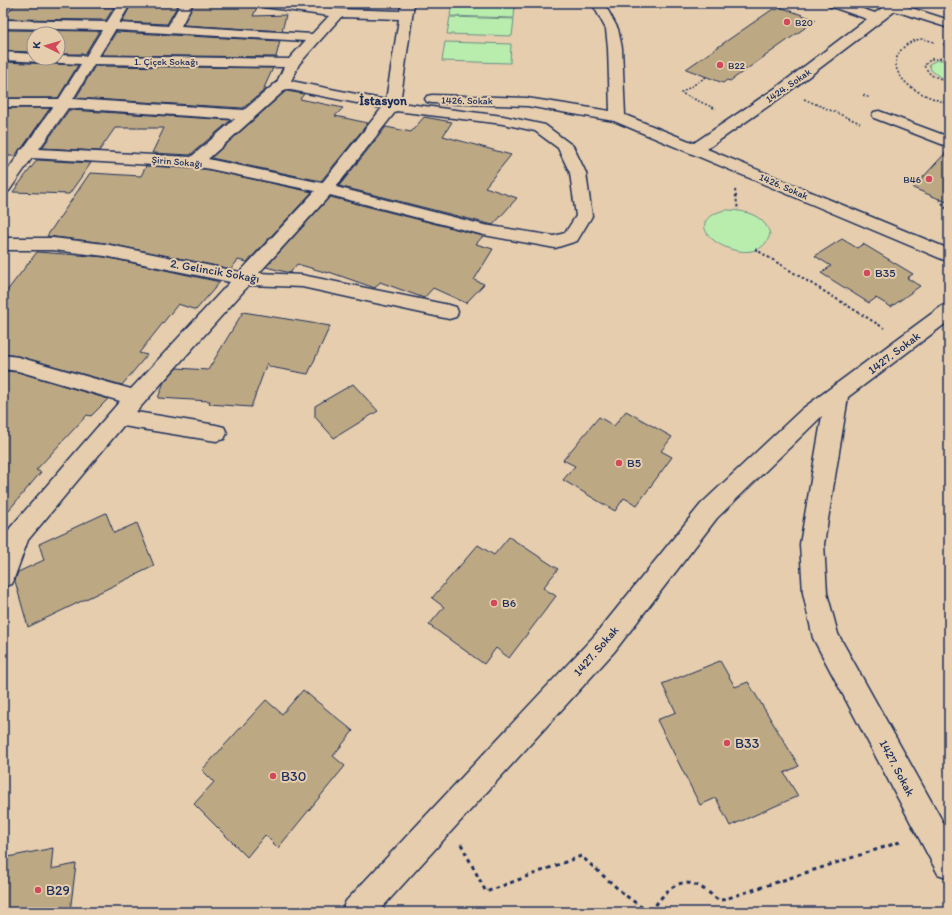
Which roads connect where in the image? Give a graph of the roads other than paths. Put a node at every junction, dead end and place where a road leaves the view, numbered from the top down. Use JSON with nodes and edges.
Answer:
{"nodes":[{"id":1,"x":125,"y":3,"type":"edge"},
{"id":2,"x":187,"y":3,"type":"edge"},
{"id":3,"x":264,"y":3,"type":"edge"},
{"id":4,"x":598,"y":3,"type":"edge"},
{"id":5,"x":833,"y":3,"type":"edge"},
{"id":6,"x":895,"y":4,"type":"edge"},
{"id":7,"x":408,"y":9,"type":"edge"},
{"id":8,"x":338,"y":13,"type":"junction"},
{"id":9,"x":876,"y":18,"type":"junction"},
{"id":10,"x":3,"y":24,"type":"edge"},
{"id":11,"x":949,"y":24,"type":"edge"},
{"id":12,"x":110,"y":26,"type":"junction"},
{"id":13,"x":172,"y":31,"type":"junction"},
{"id":14,"x":314,"y":38,"type":"junction"},
{"id":15,"x":3,"y":56,"type":"edge"},
{"id":16,"x":26,"y":57,"type":"edge"},
{"id":17,"x":66,"y":60,"type":"edge"},
{"id":18,"x":90,"y":61,"type":"junction"},
{"id":19,"x":293,"y":63,"type":"junction"},
{"id":20,"x":283,"y":84,"type":"junction"},
{"id":21,"x":411,"y":99,"type":"dead end"},
{"id":22,"x":64,"y":103,"type":"junction"},
{"id":23,"x":3,"y":104,"type":"edge"},
{"id":24,"x":392,"y":106,"type":"junction"},
{"id":25,"x":246,"y":115,"type":"junction"},
{"id":26,"x":879,"y":115,"type":"dead end"},
{"id":27,"x":618,"y":117,"type":"junction"},
{"id":28,"x":949,"y":142,"type":"edge"},
{"id":29,"x":696,"y":149,"type":"junction"},
{"id":30,"x":23,"y":159,"type":"junction"},
{"id":31,"x":195,"y":162,"type":"junction"},
{"id":32,"x":3,"y":165,"type":"edge"},
{"id":33,"x":3,"y":188,"type":"edge"},
{"id":34,"x":326,"y":188,"type":"junction"},
{"id":35,"x":3,"y":244,"type":"edge"},
{"id":36,"x":949,"y":256,"type":"edge"},
{"id":37,"x":244,"y":279,"type":"junction"},
{"id":38,"x":949,"y":311,"type":"edge"},
{"id":39,"x":449,"y":312,"type":"dead end"},
{"id":40,"x":3,"y":362,"type":"edge"},
{"id":41,"x":838,"y":394,"type":"junction"},
{"id":42,"x":136,"y":398,"type":"junction"},
{"id":43,"x":118,"y":417,"type":"junction"},
{"id":44,"x":216,"y":433,"type":"dead end"},
{"id":45,"x":10,"y":534,"type":"edge"},
{"id":46,"x":3,"y":576,"type":"edge"},
{"id":47,"x":949,"y":863,"type":"edge"},
{"id":48,"x":357,"y":912,"type":"edge"}],
"edges":[{"from":1,"to":12,"type":"street"},
{"from":2,"to":13,"type":"street"},
{"from":3,"to":8,"type":"street"},
{"from":4,"to":27,"type":"street"},
{"from":5,"to":9,"type":"street"},
{"from":6,"to":9,"type":"street","name":"1424. Sokak"},
{"from":6,"to":11,"type":"street","name":"1424. Sokak"},
{"from":7,"to":8,"type":"street"},
{"from":7,"to":24,"type":"street"},
{"from":8,"to":14,"type":"street"},
{"from":9,"to":29,"type":"street","name":"1424. Sokak"},
{"from":10,"to":12,"type":"street"},
{"from":12,"to":13,"type":"street"},
{"from":12,"to":18,"type":"street"},
{"from":13,"to":14,"type":"street"},
{"from":14,"to":19,"type":"street"},
{"from":15,"to":16,"type":"street"},
{"from":17,"to":18,"type":"street","name":"1. Çiçek Sokağı"},
{"from":18,"to":19,"type":"street","name":"1. Çiçek Sokağı"},
{"from":18,"to":22,"type":"street"},
{"from":19,"to":20,"type":"street"},
{"from":20,"to":24,"type":"street","name":"Şirin Sokağı"},
{"from":20,"to":25,"type":"street"},
{"from":21,"to":27,"type":"street","name":"1426. Sokak"},
{"from":22,"to":23,"type":"street"},
{"from":22,"to":25,"type":"street"},
{"from":22,"to":30,"type":"street"},
{"from":24,"to":34,"type":"street"},
{"from":24,"to":34,"type":"street","name":"Şirin Sokağı"},
{"from":25,"to":31,"type":"street"},
{"from":26,"to":28,"type":"street"},
{"from":27,"to":29,"type":"street","name":"1426. Sokak"},
{"from":29,"to":36,"type":"street","name":"1426. Sokak"},
{"from":30,"to":31,"type":"street","name":"Şirin Sokağı"},
{"from":30,"to":32,"type":"street","name":"Şirin Sokağı"},
{"from":30,"to":33,"type":"street"},
{"from":31,"to":34,"type":"street","name":"Şirin Sokağı"},
{"from":34,"to":37,"type":"street"},
{"from":35,"to":37,"type":"street","name":"2. Gelincik Sokağı"},
{"from":37,"to":39,"type":"street","name":"2. Gelincik Sokağı"},
{"from":37,"to":42,"type":"street"},
{"from":38,"to":41,"type":"street","name":"1427. Sokak"},
{"from":40,"to":42,"type":"street"},
{"from":41,"to":47,"type":"street","name":"1427. Sokak"},
{"from":41,"to":48,"type":"street","name":"1427. Sokak"},
{"from":42,"to":43,"type":"street"},
{"from":43,"to":44,"type":"street"},
{"from":43,"to":45,"type":"street"},
{"from":45,"to":46,"type":"street"}]}
